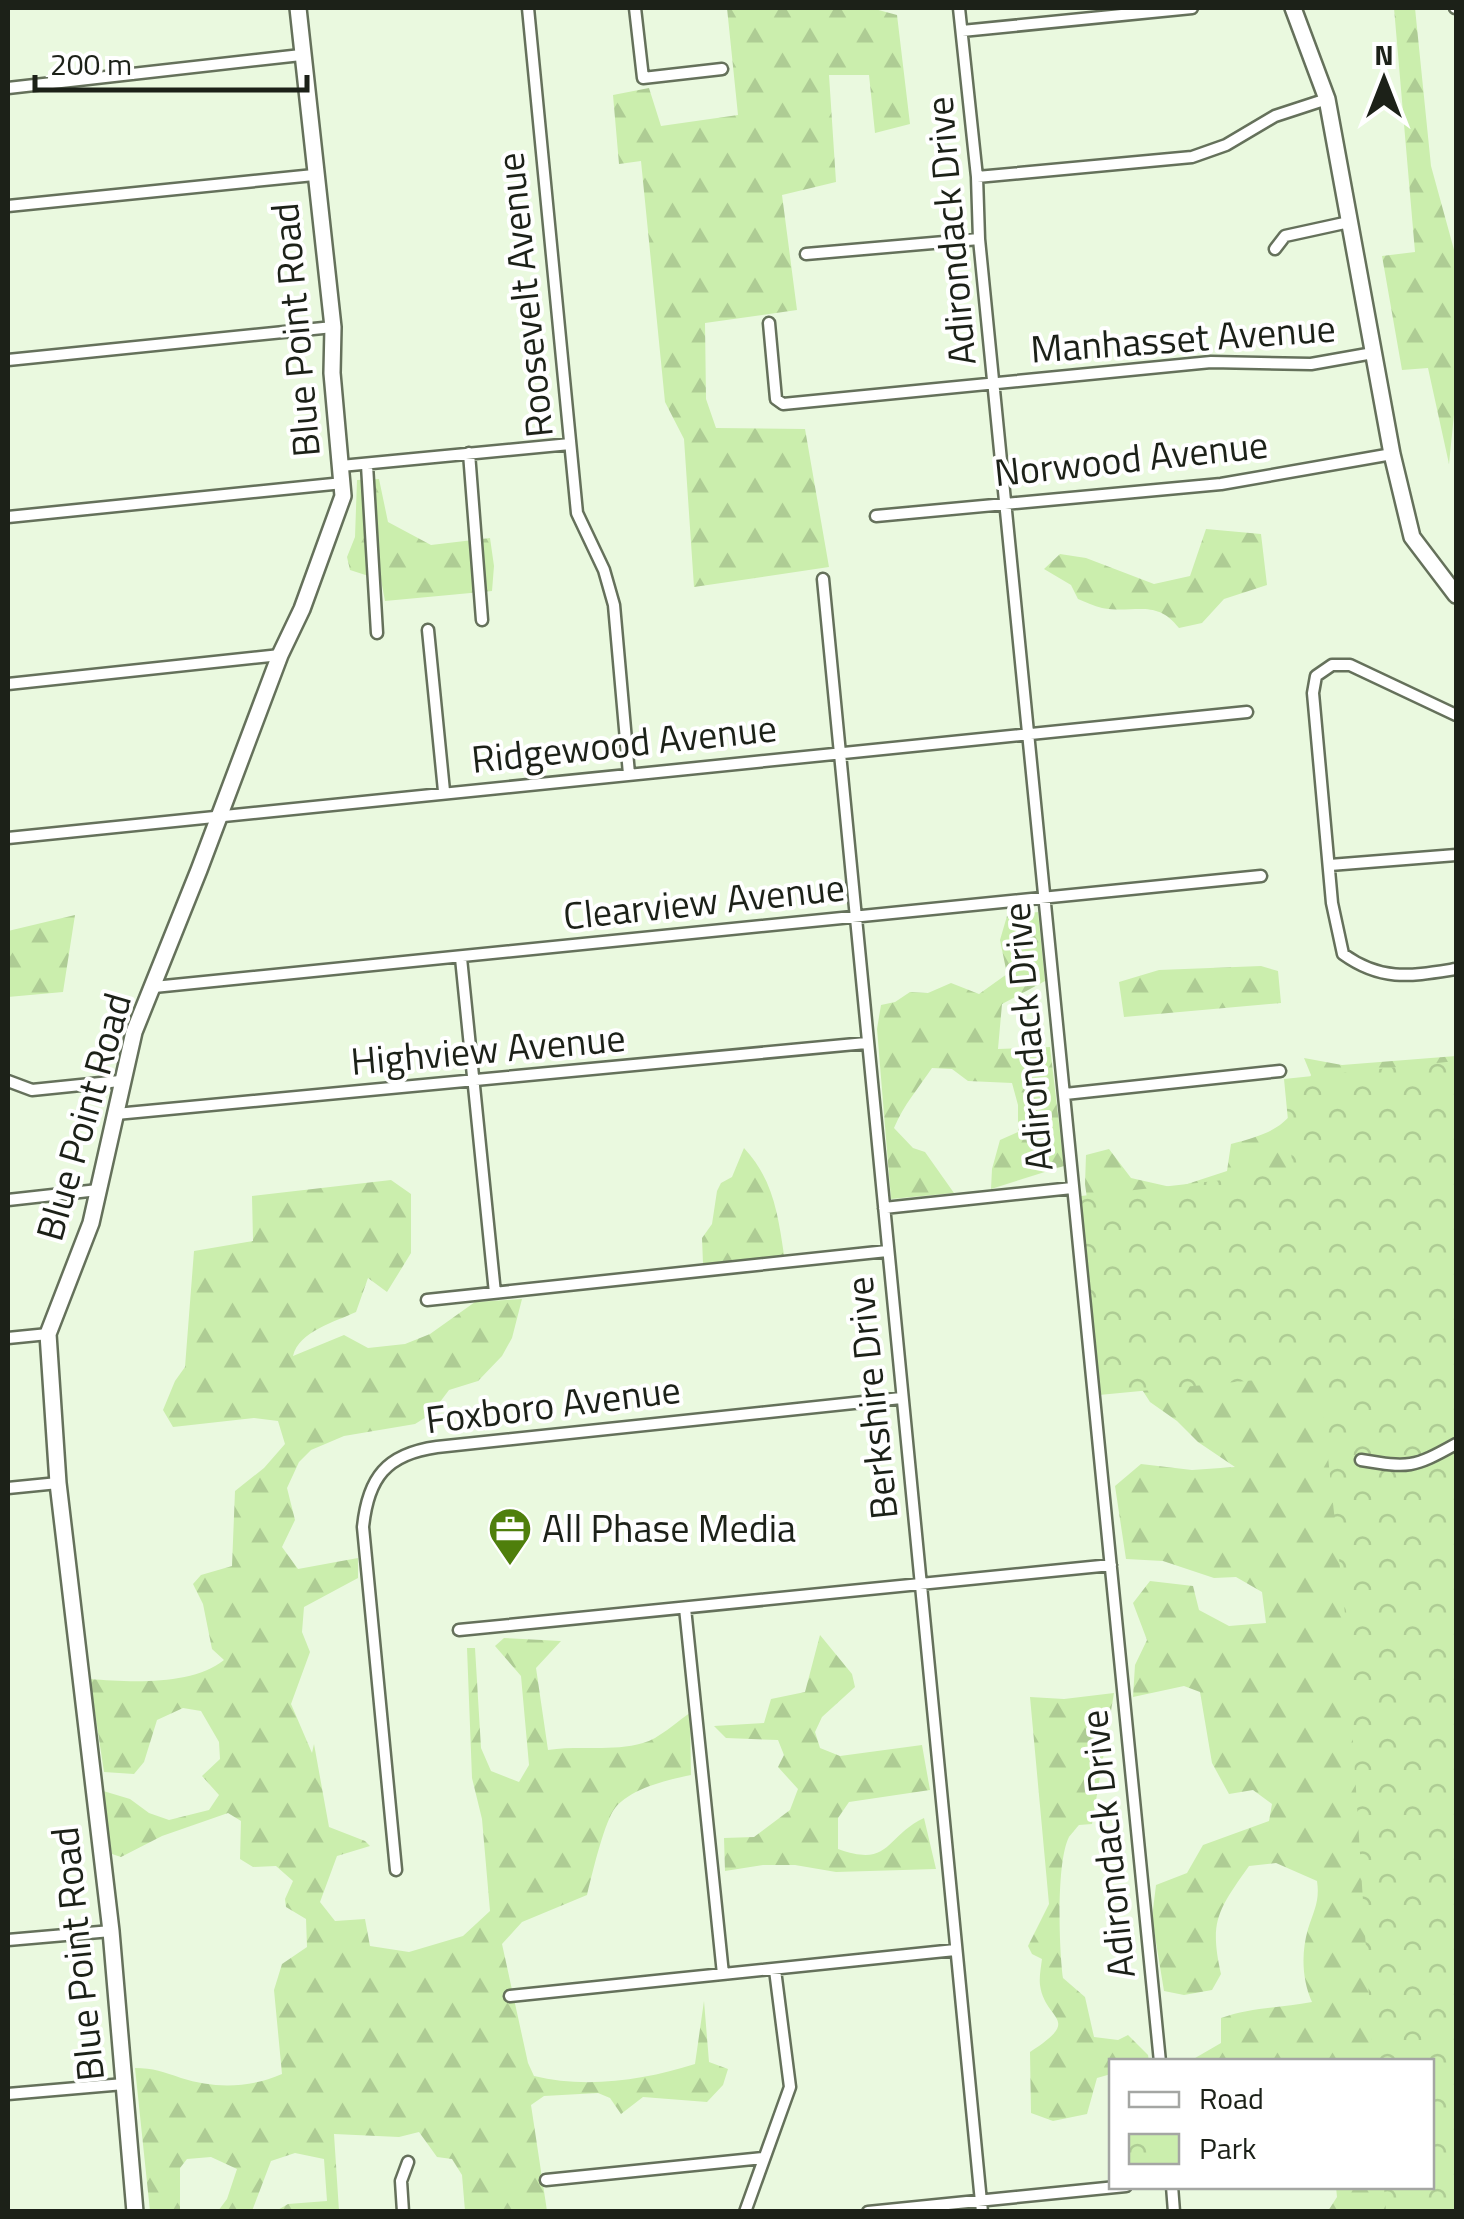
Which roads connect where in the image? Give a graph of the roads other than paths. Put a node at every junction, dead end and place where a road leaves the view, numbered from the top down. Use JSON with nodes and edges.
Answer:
{"nodes":[{"id":1,"x":298,"y":8,"type":"edge"},
{"id":2,"x":528,"y":8,"type":"edge"},
{"id":3,"x":635,"y":8,"type":"edge"},
{"id":4,"x":959,"y":8,"type":"edge"},
{"id":5,"x":1192,"y":8,"type":"edge"},
{"id":6,"x":1294,"y":8,"type":"edge"},
{"id":7,"x":962,"y":31,"type":"junction"},
{"id":8,"x":302,"y":55,"type":"junction"},
{"id":9,"x":722,"y":69,"type":"dead end"},
{"id":10,"x":8,"y":88,"type":"edge"},
{"id":11,"x":1327,"y":99,"type":"junction"},
{"id":12,"x":314,"y":175,"type":"junction"},
{"id":13,"x":977,"y":177,"type":"junction"},
{"id":14,"x":8,"y":206,"type":"edge"},
{"id":15,"x":1349,"y":222,"type":"junction"},
{"id":16,"x":979,"y":239,"type":"junction"},
{"id":17,"x":1275,"y":249,"type":"dead end"},
{"id":18,"x":806,"y":254,"type":"dead end"},
{"id":19,"x":769,"y":323,"type":"dead end"},
{"id":20,"x":333,"y":328,"type":"junction"},
{"id":21,"x":1373,"y":352,"type":"junction"},
{"id":22,"x":8,"y":360,"type":"edge"},
{"id":23,"x":995,"y":384,"type":"junction"},
{"id":24,"x":570,"y":444,"type":"junction"},
{"id":25,"x":469,"y":453,"type":"junction"},
{"id":26,"x":1392,"y":454,"type":"junction"},
{"id":27,"x":367,"y":465,"type":"junction"},
{"id":28,"x":342,"y":474,"type":"junction"},
{"id":29,"x":1007,"y":504,"type":"junction"},
{"id":30,"x":8,"y":516,"type":"edge"},
{"id":31,"x":876,"y":516,"type":"dead end"},
{"id":32,"x":822,"y":579,"type":"dead end"},
{"id":33,"x":1456,"y":595,"type":"edge"},
{"id":34,"x":482,"y":620,"type":"dead end"},
{"id":35,"x":428,"y":630,"type":"dead end"},
{"id":36,"x":377,"y":633,"type":"dead end"},
{"id":37,"x":280,"y":655,"type":"junction"},
{"id":38,"x":8,"y":684,"type":"edge"},
{"id":39,"x":1247,"y":712,"type":"dead end"},
{"id":40,"x":1456,"y":714,"type":"edge"},
{"id":41,"x":1029,"y":733,"type":"junction"},
{"id":42,"x":839,"y":752,"type":"junction"},
{"id":43,"x":629,"y":774,"type":"junction"},
{"id":44,"x":444,"y":792,"type":"junction"},
{"id":45,"x":219,"y":817,"type":"junction"},
{"id":46,"x":8,"y":838,"type":"edge"},
{"id":47,"x":1456,"y":855,"type":"edge"},
{"id":48,"x":1330,"y":865,"type":"junction"},
{"id":49,"x":1261,"y":876,"type":"dead end"},
{"id":50,"x":1045,"y":897,"type":"junction"},
{"id":51,"x":854,"y":916,"type":"junction"},
{"id":52,"x":461,"y":958,"type":"junction"},
{"id":53,"x":1456,"y":969,"type":"edge"},
{"id":54,"x":154,"y":987,"type":"junction"},
{"id":55,"x":866,"y":1044,"type":"junction"},
{"id":56,"x":1280,"y":1071,"type":"dead end"},
{"id":57,"x":8,"y":1081,"type":"edge"},
{"id":58,"x":120,"y":1081,"type":"junction"},
{"id":59,"x":472,"y":1083,"type":"junction"},
{"id":60,"x":1065,"y":1094,"type":"junction"},
{"id":61,"x":116,"y":1114,"type":"junction"},
{"id":62,"x":1072,"y":1188,"type":"junction"},
{"id":63,"x":98,"y":1190,"type":"junction"},
{"id":64,"x":8,"y":1200,"type":"edge"},
{"id":65,"x":884,"y":1208,"type":"junction"},
{"id":66,"x":887,"y":1251,"type":"junction"},
{"id":67,"x":494,"y":1293,"type":"junction"},
{"id":68,"x":427,"y":1300,"type":"dead end"},
{"id":69,"x":48,"y":1334,"type":"junction"},
{"id":70,"x":8,"y":1338,"type":"edge"},
{"id":71,"x":901,"y":1398,"type":"junction"},
{"id":72,"x":1456,"y":1444,"type":"edge"},
{"id":73,"x":1361,"y":1460,"type":"dead end"},
{"id":74,"x":58,"y":1483,"type":"junction"},
{"id":75,"x":8,"y":1488,"type":"edge"},
{"id":76,"x":1111,"y":1565,"type":"junction"},
{"id":77,"x":921,"y":1585,"type":"junction"},
{"id":78,"x":686,"y":1608,"type":"junction"},
{"id":79,"x":460,"y":1630,"type":"dead end"},
{"id":80,"x":396,"y":1870,"type":"dead end"},
{"id":81,"x":111,"y":1931,"type":"junction"},
{"id":82,"x":8,"y":1940,"type":"edge"},
{"id":83,"x":955,"y":1950,"type":"junction"},
{"id":84,"x":775,"y":1970,"type":"junction"},
{"id":85,"x":723,"y":1974,"type":"junction"},
{"id":86,"x":510,"y":1996,"type":"dead end"},
{"id":87,"x":1160,"y":2059,"type":"edge"},
{"id":88,"x":124,"y":2084,"type":"junction"},
{"id":89,"x":8,"y":2094,"type":"edge"},
{"id":90,"x":763,"y":2158,"type":"junction"},
{"id":91,"x":408,"y":2162,"type":"dead end"},
{"id":92,"x":546,"y":2180,"type":"dead end"},
{"id":93,"x":1109,"y":2188,"type":"edge"},
{"id":94,"x":982,"y":2206,"type":"edge"},
{"id":95,"x":135,"y":2212,"type":"edge"},
{"id":96,"x":403,"y":2212,"type":"edge"},
{"id":97,"x":745,"y":2212,"type":"edge"},
{"id":98,"x":868,"y":2212,"type":"edge"}],
"edges":[{"from":1,"to":8,"type":"street","name":"Blue Point Road"},
{"from":2,"to":24,"type":"street","name":"Roosevelt Avenue"},
{"from":3,"to":9,"type":"street"},
{"from":4,"to":7,"type":"street","name":"Adirondack Drive"},
{"from":5,"to":7,"type":"street"},
{"from":6,"to":11,"type":"street"},
{"from":7,"to":13,"type":"street","name":"Adirondack Drive"},
{"from":8,"to":10,"type":"street"},
{"from":8,"to":12,"type":"street","name":"Blue Point Road"},
{"from":11,"to":13,"type":"street"},
{"from":11,"to":15,"type":"street"},
{"from":12,"to":14,"type":"street"},
{"from":12,"to":20,"type":"street","name":"Blue Point Road"},
{"from":13,"to":16,"type":"street","name":"Adirondack Drive"},
{"from":15,"to":17,"type":"street"},
{"from":15,"to":21,"type":"street"},
{"from":16,"to":18,"type":"street"},
{"from":16,"to":23,"type":"street","name":"Adirondack Drive"},
{"from":19,"to":23,"type":"street","name":"Manhasset Avenue"},
{"from":20,"to":22,"type":"street"},
{"from":20,"to":28,"type":"street","name":"Blue Point Road"},
{"from":21,"to":23,"type":"street","name":"Manhasset Avenue"},
{"from":21,"to":26,"type":"street"},
{"from":23,"to":29,"type":"street","name":"Adirondack Drive"},
{"from":24,"to":25,"type":"street"},
{"from":24,"to":43,"type":"street","name":"Roosevelt Avenue"},
{"from":25,"to":27,"type":"street"},
{"from":25,"to":34,"type":"street"},
{"from":26,"to":29,"type":"street","name":"Norwood Avenue"},
{"from":26,"to":33,"type":"street"},
{"from":27,"to":28,"type":"street"},
{"from":27,"to":36,"type":"street"},
{"from":28,"to":30,"type":"street"},
{"from":28,"to":37,"type":"street","name":"Blue Point Road"},
{"from":29,"to":31,"type":"street","name":"Norwood Avenue"},
{"from":29,"to":41,"type":"street","name":"Adirondack Drive"},
{"from":32,"to":42,"type":"street","name":"Berkshire Drive"},
{"from":35,"to":44,"type":"street"},
{"from":37,"to":38,"type":"street"},
{"from":37,"to":45,"type":"street","name":"Blue Point Road"},
{"from":39,"to":41,"type":"street","name":"Ridgewood Avenue"},
{"from":40,"to":48,"type":"street"},
{"from":41,"to":42,"type":"street","name":"Ridgewood Avenue"},
{"from":41,"to":50,"type":"street","name":"Adirondack Drive"},
{"from":42,"to":43,"type":"street","name":"Ridgewood Avenue"},
{"from":42,"to":51,"type":"street","name":"Berkshire Drive"},
{"from":43,"to":44,"type":"street","name":"Ridgewood Avenue"},
{"from":44,"to":45,"type":"street","name":"Ridgewood Avenue"},
{"from":45,"to":46,"type":"street","name":"Ridgewood Avenue"},
{"from":45,"to":54,"type":"street","name":"Blue Point Road"},
{"from":47,"to":48,"type":"street"},
{"from":48,"to":53,"type":"street"},
{"from":49,"to":50,"type":"street","name":"Clearview Avenue"},
{"from":50,"to":51,"type":"street","name":"Clearview Avenue"},
{"from":50,"to":60,"type":"street","name":"Adirondack Drive"},
{"from":51,"to":52,"type":"street","name":"Clearview Avenue"},
{"from":51,"to":55,"type":"street","name":"Berkshire Drive"},
{"from":52,"to":54,"type":"street","name":"Clearview Avenue"},
{"from":52,"to":59,"type":"street"},
{"from":54,"to":58,"type":"street","name":"Blue Point Road"},
{"from":55,"to":59,"type":"street","name":"Highview Avenue"},
{"from":55,"to":65,"type":"street","name":"Berkshire Drive"},
{"from":56,"to":60,"type":"street"},
{"from":57,"to":58,"type":"street"},
{"from":58,"to":61,"type":"street","name":"Blue Point Road"},
{"from":59,"to":61,"type":"street","name":"Highview Avenue"},
{"from":59,"to":67,"type":"street"},
{"from":60,"to":62,"type":"street","name":"Adirondack Drive"},
{"from":61,"to":63,"type":"street","name":"Blue Point Road"},
{"from":62,"to":65,"type":"street"},
{"from":62,"to":76,"type":"street","name":"Adirondack Drive"},
{"from":63,"to":64,"type":"street"},
{"from":63,"to":69,"type":"street","name":"Blue Point Road"},
{"from":65,"to":66,"type":"street","name":"Berkshire Drive"},
{"from":66,"to":67,"type":"street"},
{"from":66,"to":71,"type":"street","name":"Berkshire Drive"},
{"from":67,"to":68,"type":"street"},
{"from":69,"to":70,"type":"street"},
{"from":69,"to":74,"type":"street","name":"Blue Point Road"},
{"from":71,"to":77,"type":"street","name":"Berkshire Drive"},
{"from":71,"to":80,"type":"street","name":"Foxboro Avenue"},
{"from":72,"to":73,"type":"street"},
{"from":74,"to":75,"type":"street"},
{"from":74,"to":81,"type":"street","name":"Blue Point Road"},
{"from":76,"to":77,"type":"street"},
{"from":76,"to":87,"type":"street","name":"Adirondack Drive"},
{"from":77,"to":78,"type":"street"},
{"from":77,"to":83,"type":"street","name":"Berkshire Drive"},
{"from":78,"to":79,"type":"street"},
{"from":78,"to":85,"type":"street"},
{"from":81,"to":82,"type":"street"},
{"from":81,"to":88,"type":"street","name":"Blue Point Road"},
{"from":83,"to":84,"type":"street"},
{"from":83,"to":94,"type":"street","name":"Berkshire Drive"},
{"from":84,"to":85,"type":"street"},
{"from":84,"to":90,"type":"street"},
{"from":85,"to":86,"type":"street"},
{"from":88,"to":89,"type":"street"},
{"from":88,"to":95,"type":"street","name":"Blue Point Road"},
{"from":90,"to":92,"type":"street"},
{"from":90,"to":97,"type":"street"},
{"from":91,"to":96,"type":"street"},
{"from":93,"to":94,"type":"street"},
{"from":94,"to":98,"type":"street"}]}
